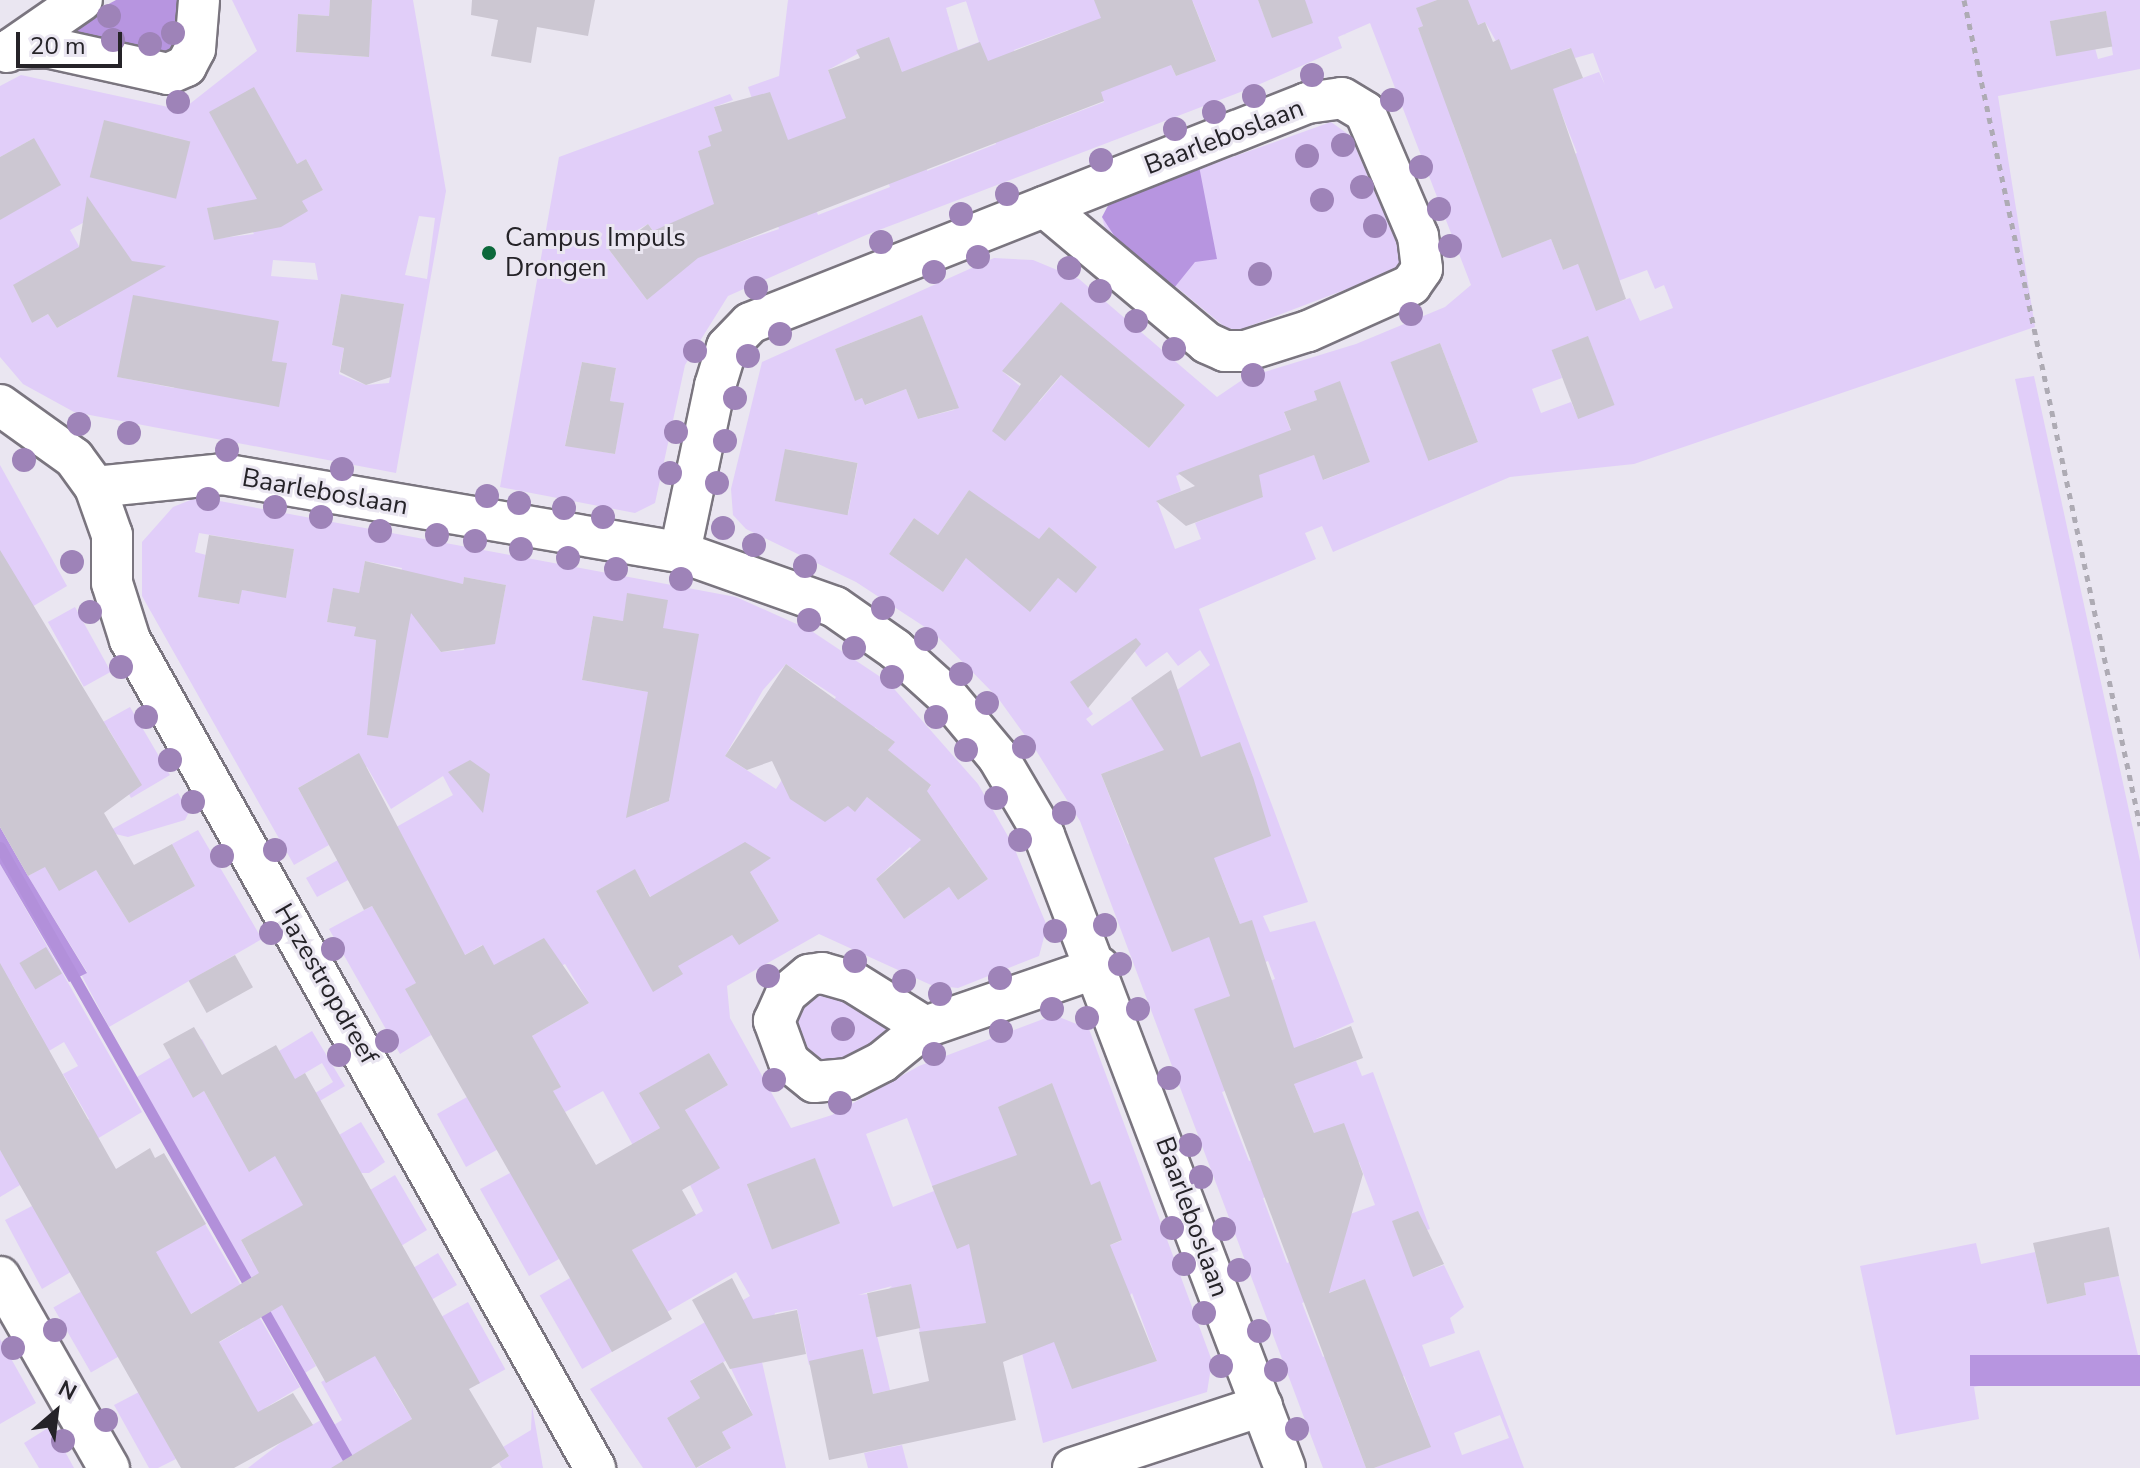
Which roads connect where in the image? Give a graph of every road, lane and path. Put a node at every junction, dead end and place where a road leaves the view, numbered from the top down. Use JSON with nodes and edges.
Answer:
{"nodes":[{"id":1,"x":82,"y":0,"type":"edge"},
{"id":2,"x":199,"y":0,"type":"edge"},
{"id":3,"x":1964,"y":0,"type":"edge"},
{"id":4,"x":6,"y":53,"type":"edge"},
{"id":5,"x":1045,"y":207,"type":"junction"},
{"id":6,"x":0,"y":405,"type":"edge"},
{"id":7,"x":95,"y":487,"type":"junction"},
{"id":8,"x":680,"y":552,"type":"junction"},
{"id":9,"x":2140,"y":825,"type":"edge"},
{"id":10,"x":1099,"y":967,"type":"junction"},
{"id":11,"x":925,"y":1027,"type":"dead end"},
{"id":12,"x":0,"y":1277,"type":"edge"},
{"id":13,"x":1262,"y":1406,"type":"junction"},
{"id":14,"x":109,"y":1468,"type":"edge"},
{"id":15,"x":595,"y":1468,"type":"edge"},
{"id":16,"x":1073,"y":1468,"type":"edge"},
{"id":17,"x":1285,"y":1468,"type":"edge"}],
"edges":[{"from":1,"to":4,"type":"street"},
{"from":2,"to":4,"type":"street"},
{"from":3,"to":9,"type":"path"},
{"from":5,"to":5,"type":"street","name":"Baarleboslaan"},
{"from":5,"to":8,"type":"street","name":"Baarleboslaan"},
{"from":6,"to":7,"type":"street"},
{"from":7,"to":8,"type":"street","name":"Baarleboslaan"},
{"from":7,"to":15,"type":"street","name":"Hazestropdreef"},
{"from":8,"to":10,"type":"street","name":"Baarleboslaan"},
{"from":10,"to":11,"type":"street"},
{"from":10,"to":13,"type":"street","name":"Baarleboslaan"},
{"from":12,"to":14,"type":"street"},
{"from":13,"to":16,"type":"street"},
{"from":13,"to":17,"type":"street","name":"Baarleboslaan"}]}
